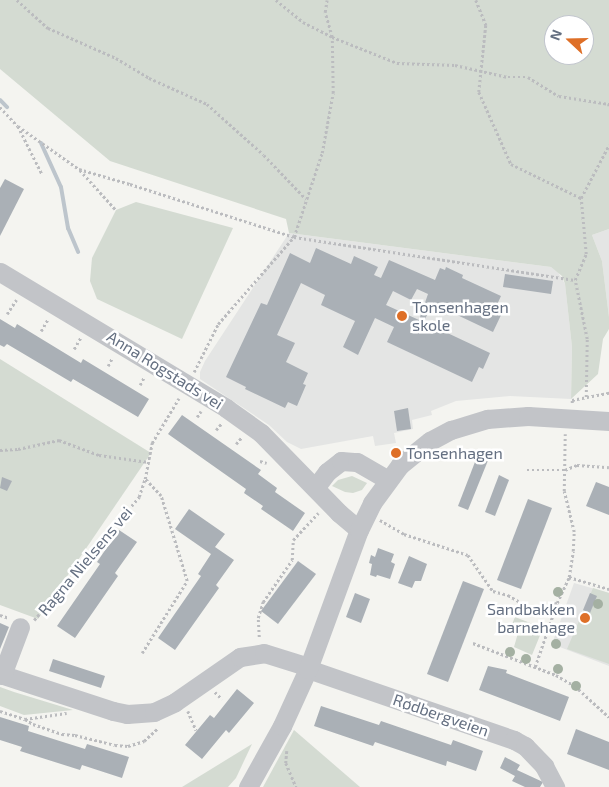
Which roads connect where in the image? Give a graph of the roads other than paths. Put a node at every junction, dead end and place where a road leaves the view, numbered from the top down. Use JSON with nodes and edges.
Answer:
{"nodes":[{"id":1,"x":0,"y":272,"type":"edge"},
{"id":2,"x":609,"y":422,"type":"edge"},
{"id":3,"x":388,"y":480,"type":"junction"},
{"id":4,"x":315,"y":488,"type":"junction"},
{"id":5,"x":359,"y":530,"type":"junction"},
{"id":6,"x":20,"y":627,"type":"road end"},
{"id":7,"x":309,"y":668,"type":"junction"},
{"id":8,"x":1,"y":674,"type":"edge"},
{"id":9,"x":248,"y":787,"type":"edge"},
{"id":10,"x":555,"y":787,"type":"edge"}],
"edges":[{"from":1,"to":4,"type":"street","name":"Anna Rogstads vei"},
{"from":2,"to":3,"type":"street"},
{"from":3,"to":4,"type":"street"},
{"from":3,"to":5,"type":"street"},
{"from":4,"to":5,"type":"street","name":"Anna Rogstads vei"},
{"from":5,"to":7,"type":"street"},
{"from":6,"to":8,"type":"street","name":"Ragna Nielsens vei"},
{"from":7,"to":8,"type":"street","name":"Ragna Nielsens vei"},
{"from":7,"to":9,"type":"street"},
{"from":7,"to":10,"type":"street","name":"Rødbergveien"}]}
